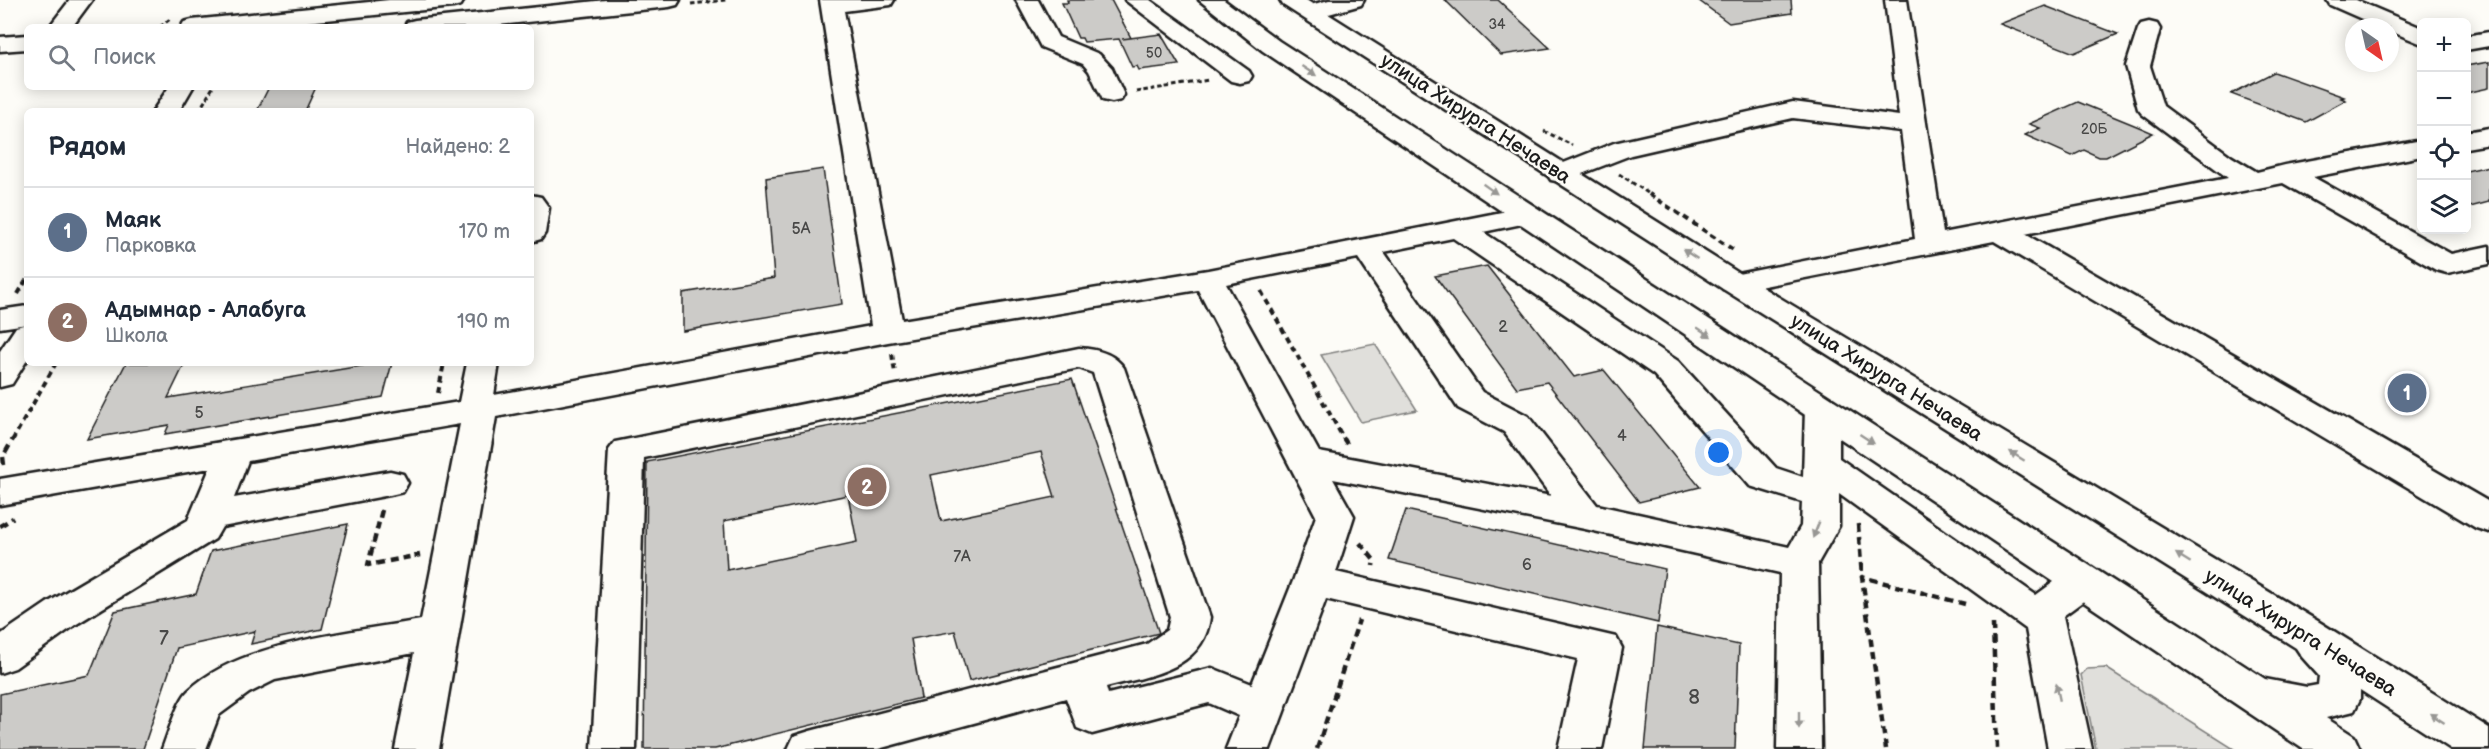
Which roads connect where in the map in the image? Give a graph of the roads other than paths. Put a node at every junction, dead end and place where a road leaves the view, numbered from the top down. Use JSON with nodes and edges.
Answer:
{"nodes":[{"id":1,"x":81,"y":0,"type":"edge"},
{"id":2,"x":233,"y":0,"type":"edge"},
{"id":3,"x":453,"y":0,"type":"edge"},
{"id":4,"x":669,"y":0,"type":"edge"},
{"id":5,"x":884,"y":0,"type":"edge"},
{"id":6,"x":1027,"y":0,"type":"edge"},
{"id":7,"x":1136,"y":0,"type":"edge"},
{"id":8,"x":1353,"y":0,"type":"edge"},
{"id":9,"x":1896,"y":0,"type":"edge"},
{"id":10,"x":2338,"y":0,"type":"edge"},
{"id":11,"x":832,"y":3,"type":"edge"},
{"id":12,"x":1219,"y":6,"type":"edge"},
{"id":13,"x":1287,"y":18,"type":"edge"},
{"id":14,"x":62,"y":24,"type":"edge"},
{"id":15,"x":218,"y":24,"type":"edge"},
{"id":16,"x":235,"y":24,"type":"edge"},
{"id":17,"x":444,"y":24,"type":"edge"},
{"id":18,"x":2149,"y":29,"type":"dead end"},
{"id":19,"x":2417,"y":35,"type":"edge"},
{"id":20,"x":2489,"y":39,"type":"edge"},
{"id":21,"x":24,"y":42,"type":"edge"},
{"id":22,"x":2471,"y":42,"type":"edge"},
{"id":23,"x":0,"y":45,"type":"edge"},
{"id":24,"x":1240,"y":75,"type":"road end"},
{"id":25,"x":179,"y":90,"type":"edge"},
{"id":26,"x":1112,"y":95,"type":"road end"},
{"id":27,"x":168,"y":108,"type":"edge"},
{"id":28,"x":1914,"y":124,"type":"junction"},
{"id":29,"x":2489,"y":136,"type":"edge"},
{"id":30,"x":2471,"y":139,"type":"edge"},
{"id":31,"x":1480,"y":143,"type":"junction"},
{"id":32,"x":2417,"y":149,"type":"edge"},
{"id":33,"x":1431,"y":150,"type":"junction"},
{"id":34,"x":2286,"y":173,"type":"junction"},
{"id":35,"x":1561,"y":174,"type":"junction"},
{"id":36,"x":2250,"y":180,"type":"junction"},
{"id":37,"x":1527,"y":215,"type":"junction"},
{"id":38,"x":1458,"y":229,"type":"junction"},
{"id":39,"x":1997,"y":230,"type":"junction"},
{"id":40,"x":1930,"y":244,"type":"junction"},
{"id":41,"x":1366,"y":248,"type":"junction"},
{"id":42,"x":2489,"y":255,"type":"edge"},
{"id":43,"x":1208,"y":279,"type":"junction"},
{"id":44,"x":1734,"y":282,"type":"junction"},
{"id":45,"x":24,"y":315,"type":"edge"},
{"id":46,"x":0,"y":319,"type":"edge"},
{"id":47,"x":888,"y":332,"type":"junction"},
{"id":48,"x":24,"y":339,"type":"edge"},
{"id":49,"x":0,"y":377,"type":"edge"},
{"id":50,"x":441,"y":379,"type":"edge"},
{"id":51,"x":479,"y":392,"type":"edge"},
{"id":52,"x":1822,"y":409,"type":"junction"},
{"id":53,"x":234,"y":451,"type":"junction"},
{"id":54,"x":83,"y":456,"type":"dead end"},
{"id":55,"x":1306,"y":462,"type":"junction"},
{"id":56,"x":1832,"y":482,"type":"junction"},
{"id":57,"x":390,"y":483,"type":"road end"},
{"id":58,"x":0,"y":492,"type":"edge"},
{"id":59,"x":209,"y":516,"type":"junction"},
{"id":60,"x":1585,"y":516,"type":"junction"},
{"id":61,"x":2489,"y":519,"type":"edge"},
{"id":62,"x":1799,"y":563,"type":"junction"},
{"id":63,"x":1313,"y":581,"type":"junction"},
{"id":64,"x":2083,"y":581,"type":"junction"},
{"id":65,"x":2042,"y":620,"type":"junction"},
{"id":66,"x":2302,"y":631,"type":"junction"},
{"id":67,"x":439,"y":632,"type":"junction"},
{"id":68,"x":0,"y":657,"type":"edge"},
{"id":69,"x":1082,"y":678,"type":"junction"},
{"id":70,"x":2252,"y":692,"type":"junction"},
{"id":71,"x":1263,"y":708,"type":"junction"},
{"id":72,"x":2326,"y":746,"type":"edge"},
{"id":73,"x":184,"y":749,"type":"edge"},
{"id":74,"x":417,"y":749,"type":"edge"},
{"id":75,"x":614,"y":749,"type":"edge"},
{"id":76,"x":810,"y":749,"type":"edge"},
{"id":77,"x":1248,"y":749,"type":"edge"},
{"id":78,"x":1580,"y":749,"type":"edge"},
{"id":79,"x":1799,"y":749,"type":"edge"},
{"id":80,"x":2070,"y":749,"type":"edge"},
{"id":81,"x":2487,"y":749,"type":"edge"}],
"edges":[{"from":1,"to":14,"type":"street"},
{"from":2,"to":15,"type":"street"},
{"from":3,"to":16,"type":"street"},
{"from":4,"to":17,"type":"street"},
{"from":5,"to":11,"type":"street"},
{"from":6,"to":26,"type":"street"},
{"from":7,"to":24,"type":"street"},
{"from":8,"to":13,"type":"street"},
{"from":9,"to":28,"type":"street"},
{"from":10,"to":19,"type":"street"},
{"from":11,"to":47,"type":"street"},
{"from":12,"to":13,"type":"street","name":"улица Хирурга Нечаева"},
{"from":13,"to":31,"type":"street","name":"улица Хирурга Нечаева"},
{"from":13,"to":33,"type":"street","name":"улица Хирурга Нечаева","one_way":true},
{"from":18,"to":36,"type":"street"},
{"from":20,"to":22,"type":"street"},
{"from":21,"to":23,"type":"street"},
{"from":25,"to":27,"type":"street"},
{"from":28,"to":35,"type":"street"},
{"from":28,"to":40,"type":"street"},
{"from":29,"to":30,"type":"street"},
{"from":31,"to":33,"type":"street"},
{"from":31,"to":35,"type":"street","name":"улица Хирурга Нечаева"},
{"from":32,"to":34,"type":"street"},
{"from":33,"to":37,"type":"street","name":"улица Хирурга Нечаева","one_way":true},
{"from":34,"to":36,"type":"street"},
{"from":34,"to":42,"type":"street"},
{"from":44,"to":35,"type":"street","name":"улица Хирурга Нечаева","one_way":true},
{"from":36,"to":39,"type":"street"},
{"from":37,"to":38,"type":"street"},
{"from":37,"to":52,"type":"street","name":"улица Хирурга Нечаева","one_way":true},
{"from":38,"to":41,"type":"street"},
{"from":38,"to":56,"type":"street"},
{"from":39,"to":40,"type":"street"},
{"from":39,"to":61,"type":"street"},
{"from":40,"to":44,"type":"street"},
{"from":41,"to":43,"type":"street"},
{"from":41,"to":60,"type":"street"},
{"from":43,"to":47,"type":"street"},
{"from":43,"to":55,"type":"street"},
{"from":66,"to":44,"type":"street","name":"улица Хирурга Нечаева","one_way":true},
{"from":45,"to":46,"type":"street"},
{"from":47,"to":51,"type":"street"},
{"from":48,"to":49,"type":"street"},
{"from":50,"to":51,"type":"street"},
{"from":50,"to":54,"type":"street"},
{"from":51,"to":53,"type":"street"},
{"from":51,"to":67,"type":"street"},
{"from":52,"to":56,"type":"street"},
{"from":52,"to":64,"type":"street","name":"улица Хирурга Нечаева","one_way":true},
{"from":53,"to":58,"type":"street"},
{"from":53,"to":59,"type":"street"},
{"from":55,"to":60,"type":"street"},
{"from":55,"to":63,"type":"street"},
{"from":56,"to":62,"type":"street","one_way":true},
{"from":56,"to":65,"type":"street"},
{"from":57,"to":59,"type":"street"},
{"from":59,"to":68,"type":"street"},
{"from":60,"to":62,"type":"street"},
{"from":62,"to":79,"type":"street","one_way":true},
{"from":63,"to":71,"type":"street"},
{"from":63,"to":78,"type":"street"},
{"from":64,"to":65,"type":"street"},
{"from":64,"to":70,"type":"street","name":"улица Хирурга Нечаева"},
{"from":80,"to":65,"type":"street","one_way":true},
{"from":66,"to":70,"type":"street"},
{"from":81,"to":66,"type":"street","name":"улица Хирурга Нечаева","one_way":true},
{"from":67,"to":73,"type":"street"},
{"from":67,"to":74,"type":"street"},
{"from":69,"to":71,"type":"street"},
{"from":69,"to":75,"type":"street"},
{"from":69,"to":76,"type":"street"},
{"from":70,"to":72,"type":"street","name":"улица Хирурга Нечаева"},
{"from":71,"to":77,"type":"street"}]}
